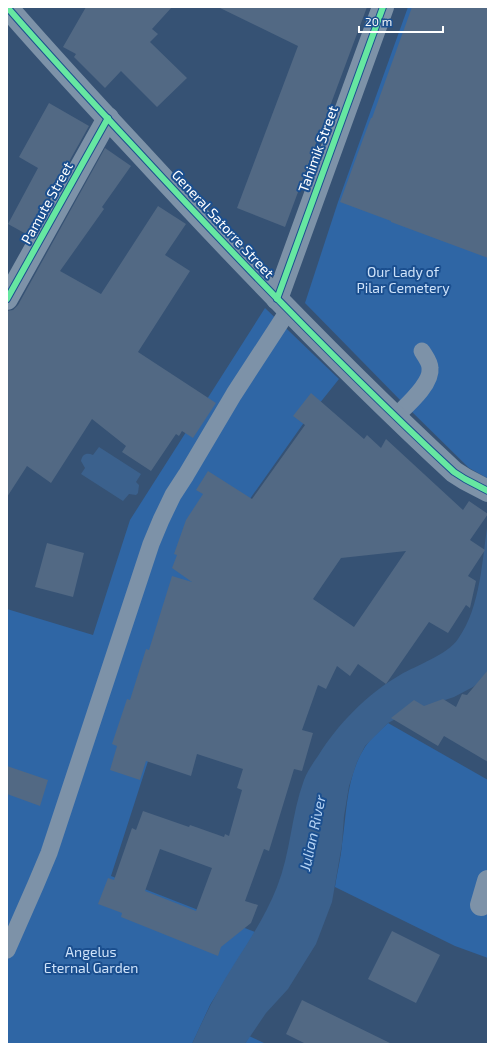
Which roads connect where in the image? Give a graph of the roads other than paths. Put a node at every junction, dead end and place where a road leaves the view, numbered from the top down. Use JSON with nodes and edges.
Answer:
{"nodes":[{"id":1,"x":7,"y":7,"type":"edge"},
{"id":2,"x":383,"y":7,"type":"edge"},
{"id":3,"x":108,"y":118,"type":"junction"},
{"id":4,"x":7,"y":300,"type":"edge"},
{"id":5,"x":282,"y":305,"type":"junction"},
{"id":6,"x":422,"y":351,"type":"dead end"},
{"id":7,"x":396,"y":416,"type":"junction"},
{"id":8,"x":482,"y":488,"type":"edge"},
{"id":9,"x":488,"y":882,"type":"edge"},
{"id":10,"x":481,"y":905,"type":"dead end"},
{"id":11,"x":7,"y":950,"type":"edge"}],
"edges":[{"from":1,"to":3,"type":"street","name":"General Satorre Street"},
{"from":2,"to":5,"type":"street","name":"Tahimik Street"},
{"from":3,"to":4,"type":"street","name":"Pamute Street"},
{"from":3,"to":5,"type":"street","name":"General Satorre Street"},
{"from":5,"to":7,"type":"street","name":"General Satorre Street"},
{"from":5,"to":11,"type":"lane"},
{"from":6,"to":7,"type":"lane"},
{"from":7,"to":8,"type":"street","name":"General Satorre Street"},
{"from":9,"to":10,"type":"street"}]}
